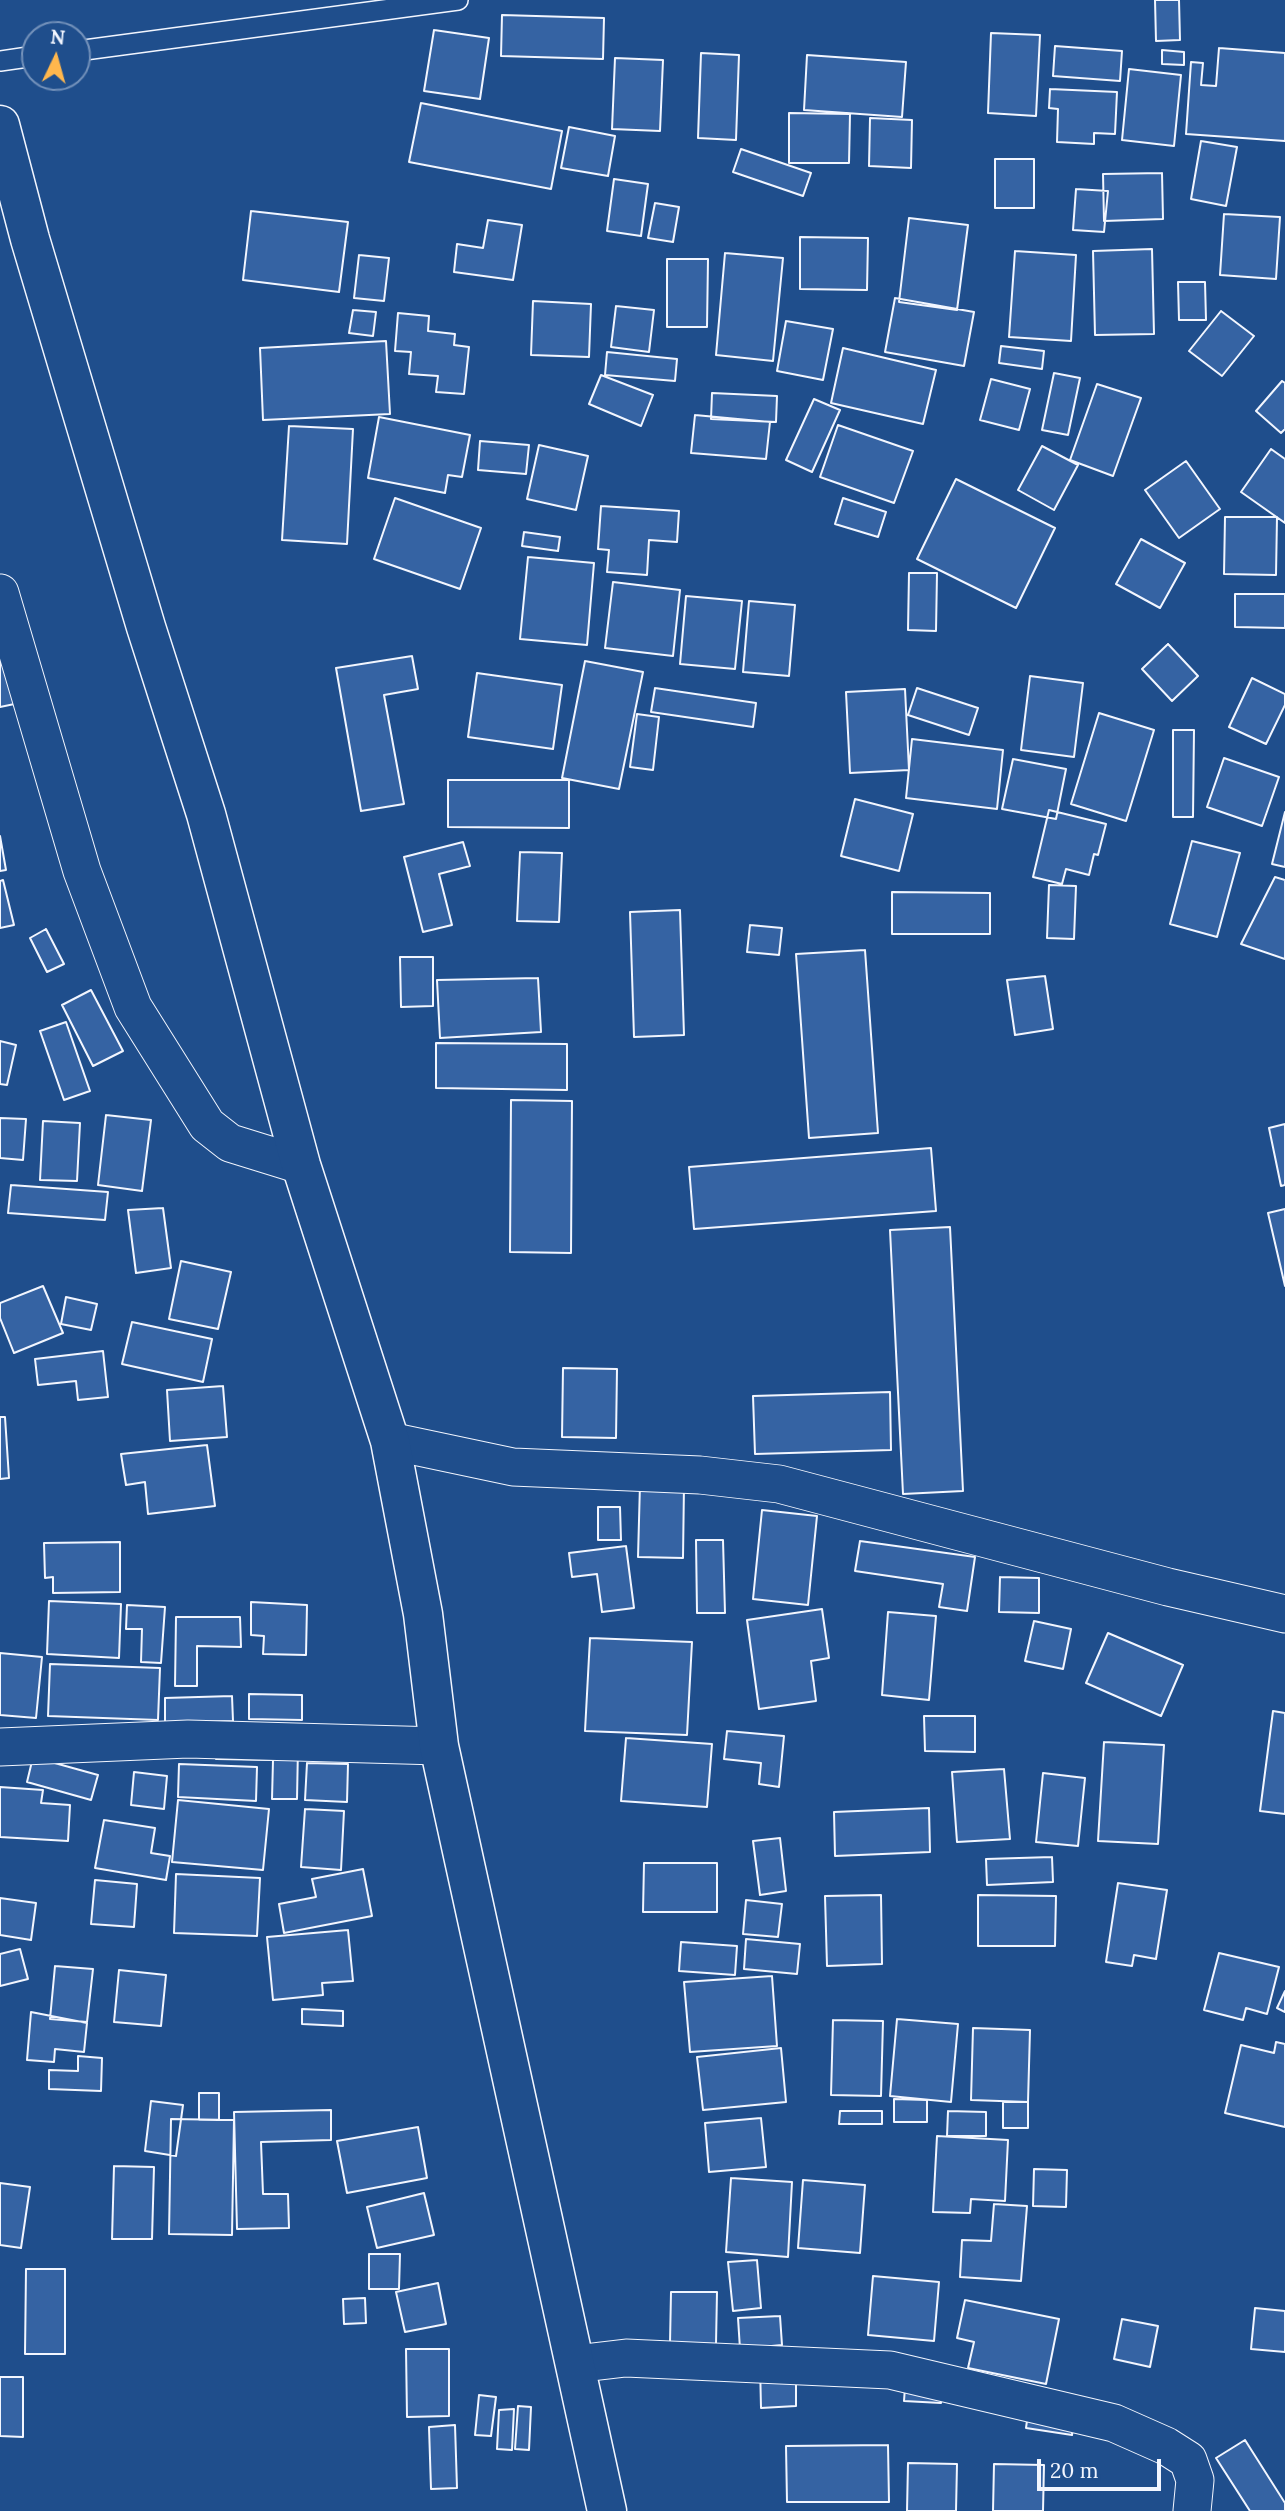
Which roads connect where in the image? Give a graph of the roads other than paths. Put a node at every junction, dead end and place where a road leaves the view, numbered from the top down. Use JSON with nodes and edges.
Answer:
{"nodes":[{"id":1,"x":458,"y":0,"type":"edge"},
{"id":2,"x":420,"y":2,"type":"edge"},
{"id":3,"x":91,"y":49,"type":"edge"},
{"id":4,"x":21,"y":58,"type":"edge"},
{"id":5,"x":0,"y":61,"type":"edge"},
{"id":6,"x":0,"y":125,"type":"edge"},
{"id":7,"x":0,"y":593,"type":"edge"},
{"id":8,"x":301,"y":1165,"type":"junction"},
{"id":9,"x":390,"y":1441,"type":"junction"},
{"id":10,"x":1285,"y":1614,"type":"edge"},
{"id":11,"x":439,"y":1746,"type":"junction"},
{"id":12,"x":0,"y":1747,"type":"edge"},
{"id":13,"x":575,"y":2364,"type":"junction"},
{"id":14,"x":607,"y":2511,"type":"edge"},
{"id":15,"x":1192,"y":2511,"type":"edge"}],
"edges":[{"from":1,"to":2,"type":"lane"},
{"from":2,"to":3,"type":"lane"},
{"from":4,"to":5,"type":"lane"},
{"from":6,"to":8,"type":"highway"},
{"from":7,"to":8,"type":"street"},
{"from":8,"to":9,"type":"highway"},
{"from":9,"to":10,"type":"street"},
{"from":9,"to":11,"type":"highway"},
{"from":11,"to":12,"type":"street"},
{"from":11,"to":13,"type":"highway"},
{"from":13,"to":14,"type":"highway"},
{"from":13,"to":15,"type":"street"}]}
